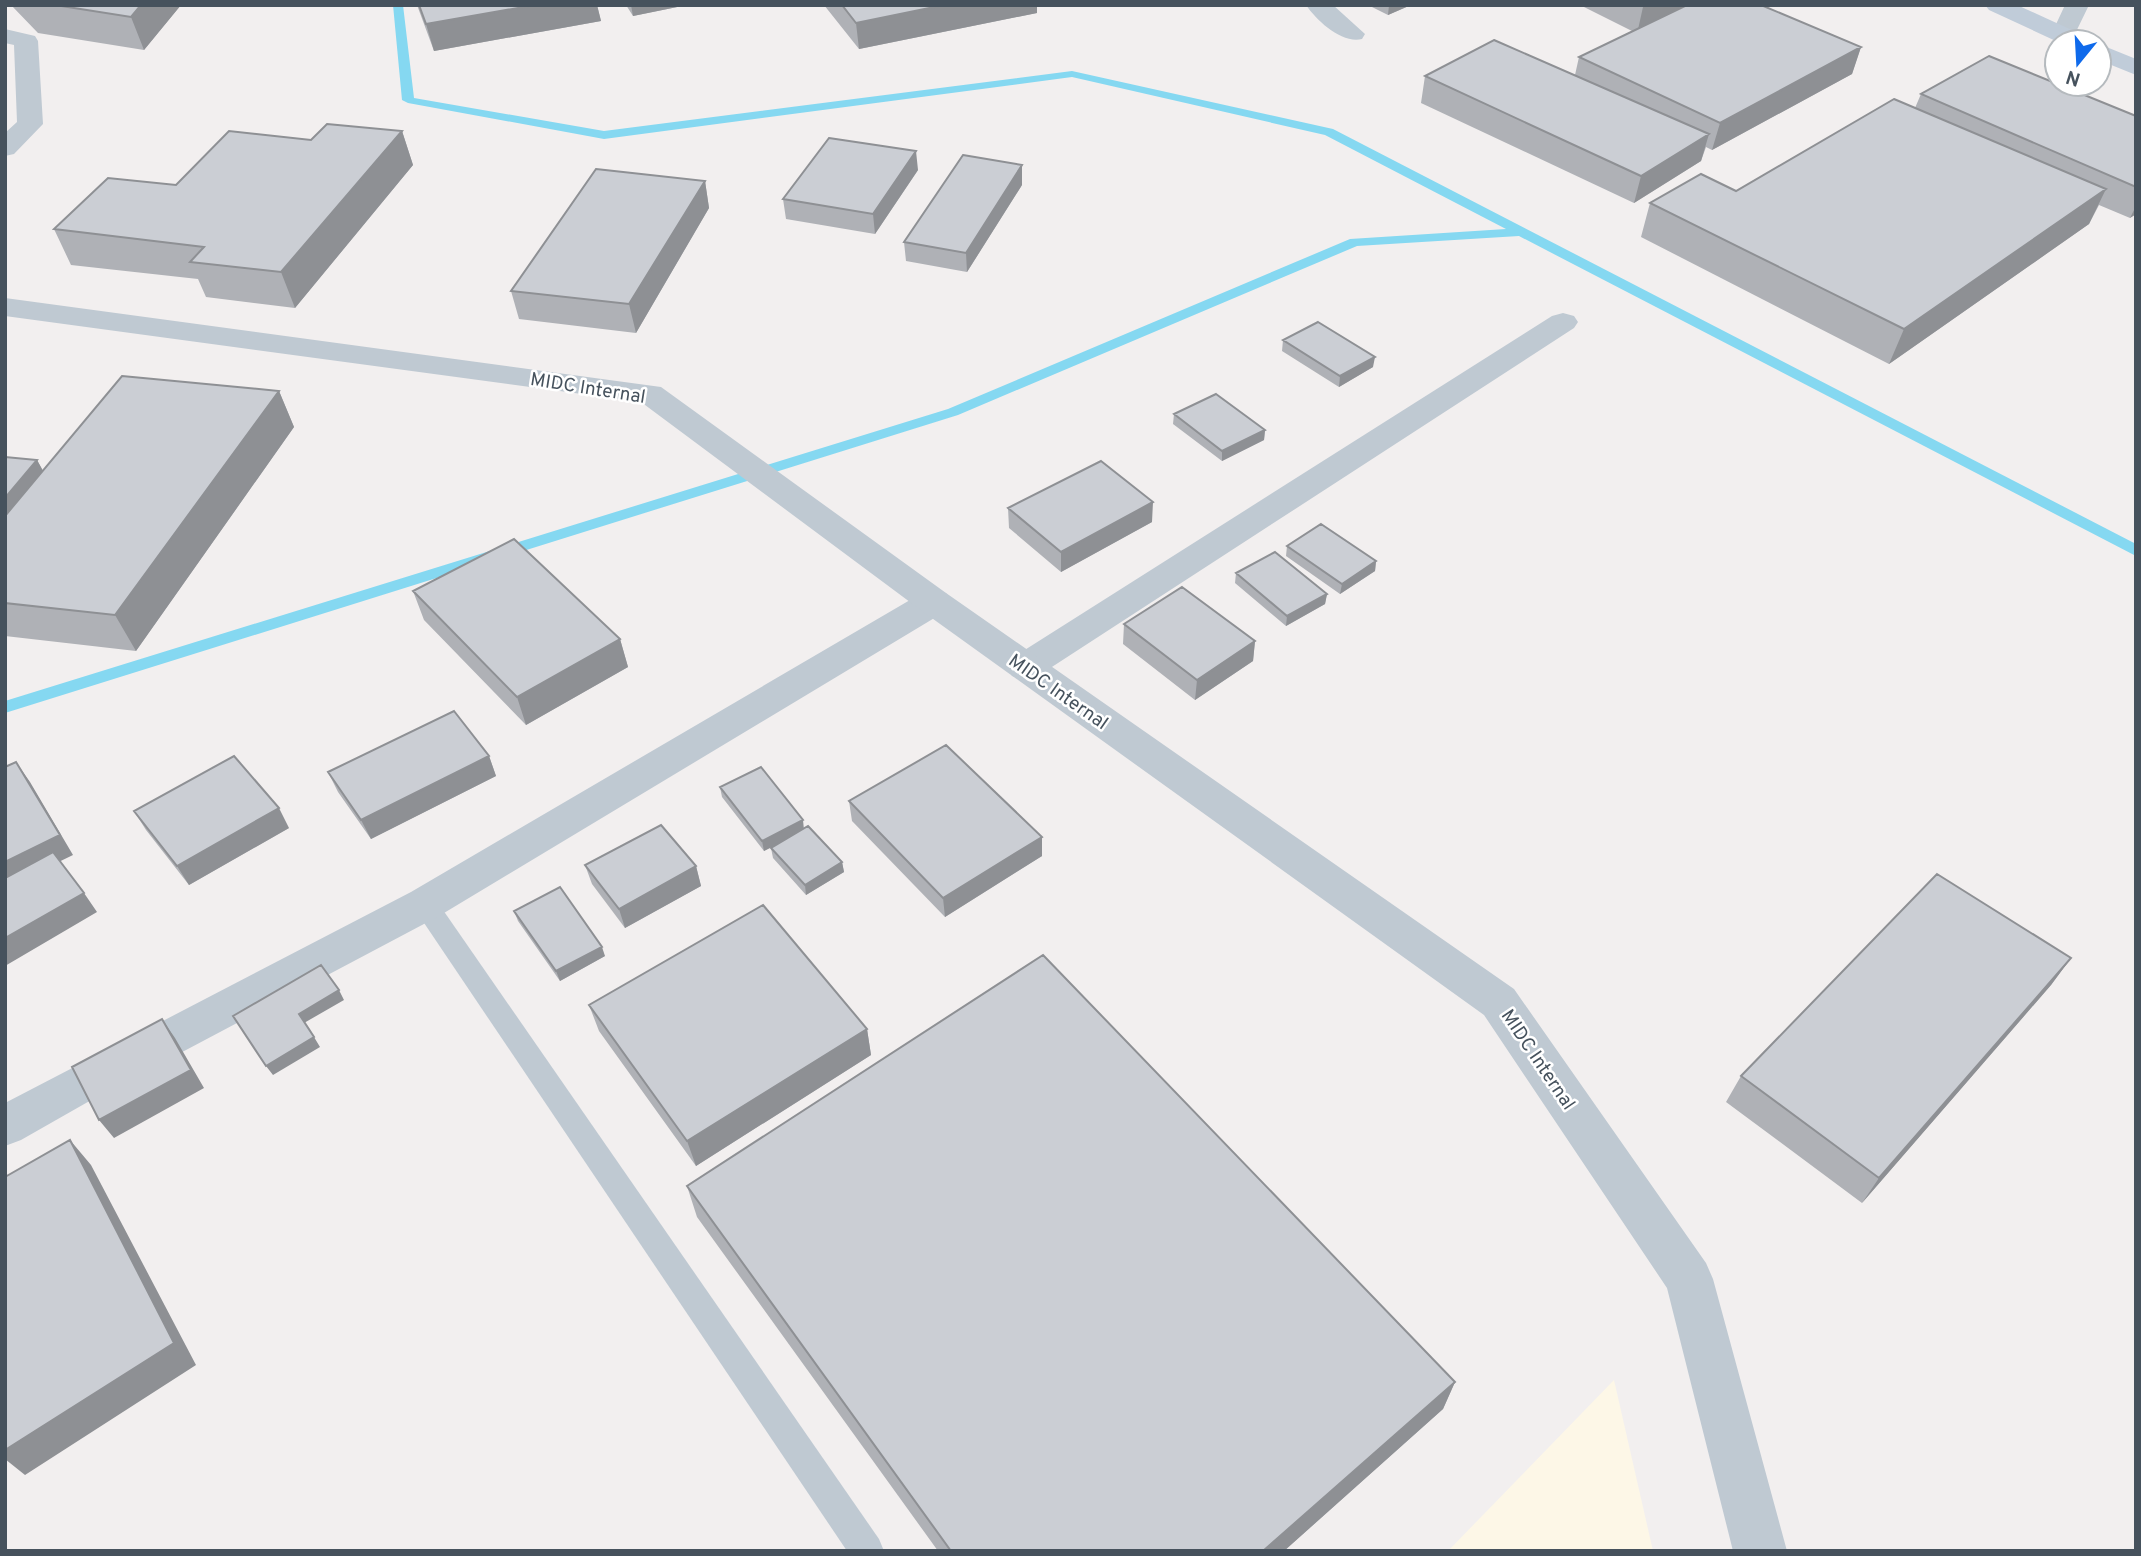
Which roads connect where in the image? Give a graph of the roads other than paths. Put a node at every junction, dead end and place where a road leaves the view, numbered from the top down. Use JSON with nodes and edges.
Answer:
{"nodes":[{"id":1,"x":1318,"y":5,"type":"edge"},
{"id":2,"x":1997,"y":5,"type":"edge"},
{"id":3,"x":2077,"y":5,"type":"edge"},
{"id":4,"x":2049,"y":28,"type":"edge"},
{"id":5,"x":2073,"y":28,"type":"edge"},
{"id":6,"x":1353,"y":34,"type":"dead end"},
{"id":7,"x":5,"y":36,"type":"edge"},
{"id":8,"x":2113,"y":57,"type":"edge"},
{"id":9,"x":2136,"y":68,"type":"edge"},
{"id":10,"x":5,"y":148,"type":"edge"},
{"id":11,"x":5,"y":307,"type":"edge"},
{"id":12,"x":1563,"y":323,"type":"dead end"},
{"id":13,"x":934,"y":602,"type":"junction"},
{"id":14,"x":1025,"y":667,"type":"junction"},
{"id":15,"x":425,"y":904,"type":"junction"},
{"id":16,"x":5,"y":1126,"type":"edge"},
{"id":17,"x":867,"y":1551,"type":"edge"},
{"id":18,"x":1760,"y":1551,"type":"edge"}],
"edges":[{"from":1,"to":6,"type":"street"},
{"from":2,"to":4,"type":"main road"},
{"from":3,"to":5,"type":"street"},
{"from":7,"to":10,"type":"street"},
{"from":8,"to":9,"type":"main road"},
{"from":11,"to":13,"type":"street","name":"MIDC Internal"},
{"from":12,"to":14,"type":"street"},
{"from":13,"to":14,"type":"street","name":"MIDC Internal"},
{"from":13,"to":15,"type":"street"},
{"from":14,"to":18,"type":"street","name":"MIDC Internal"},
{"from":15,"to":16,"type":"street"},
{"from":15,"to":17,"type":"lane"}]}
